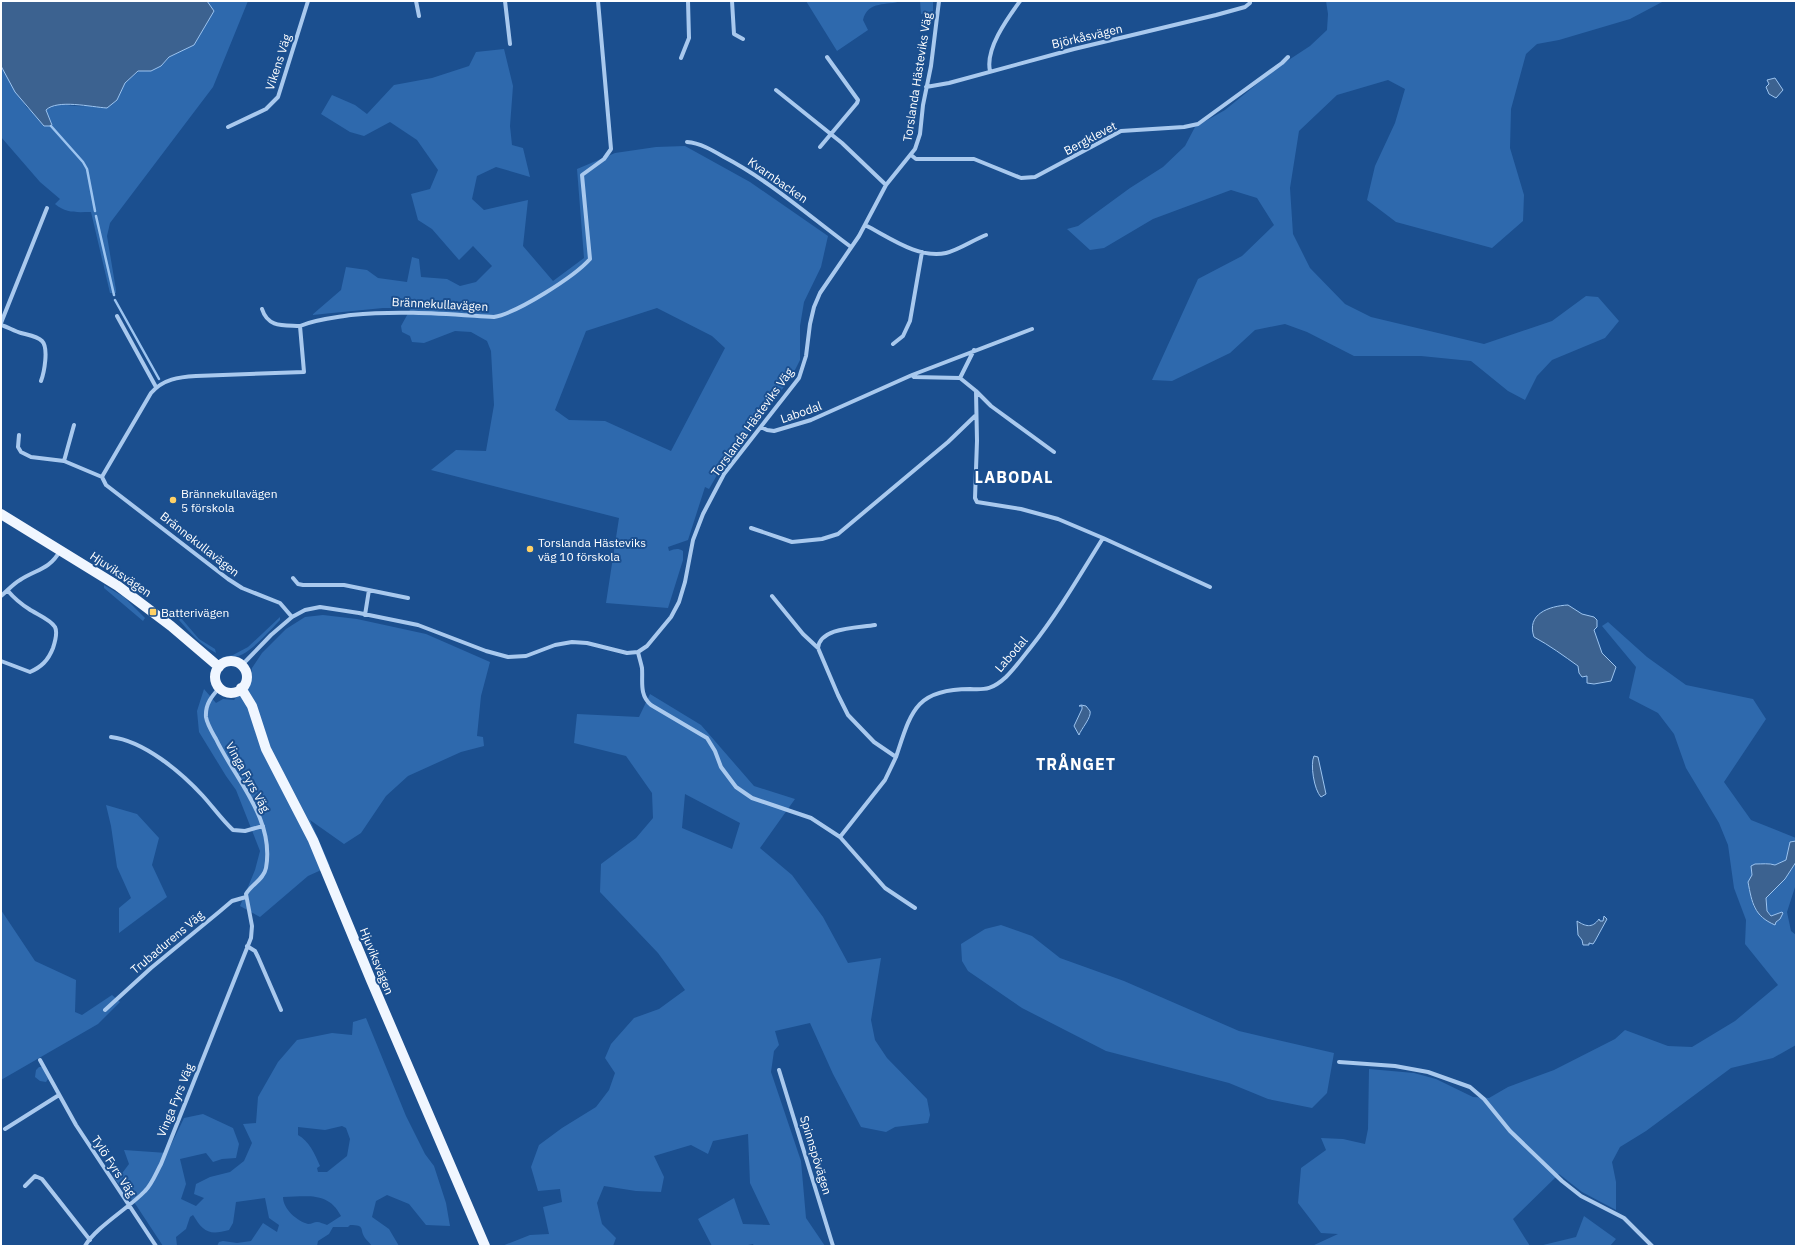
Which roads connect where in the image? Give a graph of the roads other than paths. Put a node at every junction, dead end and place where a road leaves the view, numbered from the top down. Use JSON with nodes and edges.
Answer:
{"nodes":[{"id":1,"x":308,"y":1,"type":"edge"},
{"id":2,"x":416,"y":1,"type":"edge"},
{"id":3,"x":505,"y":1,"type":"edge"},
{"id":4,"x":598,"y":1,"type":"edge"},
{"id":5,"x":688,"y":1,"type":"edge"},
{"id":6,"x":732,"y":1,"type":"edge"},
{"id":7,"x":939,"y":1,"type":"edge"},
{"id":8,"x":1020,"y":1,"type":"edge"},
{"id":9,"x":1250,"y":1,"type":"edge"},
{"id":10,"x":419,"y":16,"type":"dead end"},
{"id":11,"x":743,"y":39,"type":"dead end"},
{"id":12,"x":510,"y":44,"type":"dead end"},
{"id":13,"x":827,"y":57,"type":"dead end"},
{"id":14,"x":1288,"y":57,"type":"dead end"},
{"id":15,"x":681,"y":58,"type":"dead end"},
{"id":16,"x":990,"y":71,"type":"junction"},
{"id":17,"x":926,"y":87,"type":"junction"},
{"id":18,"x":776,"y":90,"type":"dead end"},
{"id":19,"x":228,"y":127,"type":"dead end"},
{"id":20,"x":831,"y":134,"type":"junction"},
{"id":21,"x":687,"y":142,"type":"dead end"},
{"id":22,"x":820,"y":147,"type":"dead end"},
{"id":23,"x":910,"y":155,"type":"junction"},
{"id":24,"x":886,"y":185,"type":"junction"},
{"id":25,"x":47,"y":208,"type":"dead end"},
{"id":26,"x":865,"y":225,"type":"junction"},
{"id":27,"x":986,"y":235,"type":"dead end"},
{"id":28,"x":851,"y":247,"type":"junction"},
{"id":29,"x":922,"y":252,"type":"junction"},
{"id":30,"x":262,"y":310,"type":"dead end"},
{"id":31,"x":117,"y":316,"type":"dead end"},
{"id":32,"x":1,"y":324,"type":"edge"},
{"id":33,"x":300,"y":326,"type":"junction"},
{"id":34,"x":1032,"y":329,"type":"dead end"},
{"id":35,"x":893,"y":344,"type":"dead end"},
{"id":36,"x":974,"y":350,"type":"junction"},
{"id":37,"x":912,"y":375,"type":"junction"},
{"id":38,"x":960,"y":378,"type":"junction"},
{"id":39,"x":41,"y":381,"type":"dead end"},
{"id":40,"x":156,"y":387,"type":"junction"},
{"id":41,"x":976,"y":391,"type":"junction"},
{"id":42,"x":975,"y":416,"type":"junction"},
{"id":43,"x":74,"y":425,"type":"dead end"},
{"id":44,"x":761,"y":426,"type":"junction"},
{"id":45,"x":19,"y":435,"type":"dead end"},
{"id":46,"x":1054,"y":452,"type":"dead end"},
{"id":47,"x":64,"y":461,"type":"junction"},
{"id":48,"x":102,"y":478,"type":"junction"},
{"id":49,"x":1,"y":514,"type":"edge"},
{"id":50,"x":751,"y":528,"type":"dead end"},
{"id":51,"x":1103,"y":538,"type":"junction"},
{"id":52,"x":61,"y":550,"type":"junction"},
{"id":53,"x":293,"y":578,"type":"dead end"},
{"id":54,"x":1210,"y":587,"type":"dead end"},
{"id":55,"x":369,"y":590,"type":"junction"},
{"id":56,"x":8,"y":591,"type":"junction"},
{"id":57,"x":1,"y":596,"type":"edge"},
{"id":58,"x":772,"y":596,"type":"dead end"},
{"id":59,"x":408,"y":598,"type":"dead end"},
{"id":60,"x":365,"y":615,"type":"junction"},
{"id":61,"x":292,"y":617,"type":"junction"},
{"id":62,"x":875,"y":625,"type":"dead end"},
{"id":63,"x":818,"y":648,"type":"junction"},
{"id":64,"x":638,"y":652,"type":"junction"},
{"id":65,"x":1,"y":661,"type":"edge"},
{"id":66,"x":242,"y":665,"type":"junction"},
{"id":67,"x":219,"y":667,"type":"junction"},
{"id":68,"x":220,"y":687,"type":"junction"},
{"id":69,"x":241,"y":688,"type":"junction"},
{"id":70,"x":111,"y":737,"type":"dead end"},
{"id":71,"x":896,"y":757,"type":"junction"},
{"id":72,"x":263,"y":826,"type":"junction"},
{"id":73,"x":840,"y":837,"type":"junction"},
{"id":74,"x":246,"y":897,"type":"junction"},
{"id":75,"x":915,"y":908,"type":"dead end"},
{"id":76,"x":247,"y":946,"type":"junction"},
{"id":77,"x":104,"y":1010,"type":"dead end"},
{"id":78,"x":281,"y":1010,"type":"dead end"},
{"id":79,"x":40,"y":1060,"type":"dead end"},
{"id":80,"x":1339,"y":1062,"type":"dead end"},
{"id":81,"x":779,"y":1070,"type":"dead end"},
{"id":82,"x":59,"y":1094,"type":"junction"},
{"id":83,"x":5,"y":1129,"type":"dead end"},
{"id":84,"x":25,"y":1186,"type":"dead end"},
{"id":85,"x":128,"y":1205,"type":"junction"},
{"id":86,"x":90,"y":1240,"type":"junction"},
{"id":87,"x":85,"y":1246,"type":"edge"},
{"id":88,"x":156,"y":1246,"type":"edge"},
{"id":89,"x":485,"y":1246,"type":"edge"},
{"id":90,"x":833,"y":1246,"type":"edge"},
{"id":91,"x":1652,"y":1246,"type":"edge"}],
"edges":[{"from":1,"to":19,"type":"street","name":"Vikens Väg"},
{"from":2,"to":10,"type":"street"},
{"from":3,"to":12,"type":"street"},
{"from":4,"to":33,"type":"street","name":"Brännekullavägen"},
{"from":5,"to":15,"type":"street"},
{"from":6,"to":11,"type":"street"},
{"from":7,"to":17,"type":"street","name":"Torslanda Hästeviks Väg"},
{"from":8,"to":16,"type":"street"},
{"from":9,"to":16,"type":"street","name":"Björkåsvägen"},
{"from":13,"to":20,"type":"street"},
{"from":14,"to":23,"type":"street","name":"Bergklevet"},
{"from":16,"to":17,"type":"street","name":"Björkåsvägen"},
{"from":17,"to":23,"type":"street","name":"Torslanda Hästeviks Väg"},
{"from":18,"to":20,"type":"street"},
{"from":20,"to":22,"type":"street"},
{"from":20,"to":24,"type":"street"},
{"from":21,"to":28,"type":"street","name":"Kvarnbacken"},
{"from":23,"to":24,"type":"street","name":"Torslanda Hästeviks Väg"},
{"from":24,"to":26,"type":"street","name":"Torslanda Hästeviks Väg"},
{"from":25,"to":32,"type":"street"},
{"from":26,"to":28,"type":"street","name":"Torslanda Hästeviks Väg"},
{"from":26,"to":29,"type":"street"},
{"from":27,"to":29,"type":"street"},
{"from":28,"to":44,"type":"street","name":"Torslanda Hästeviks Väg"},
{"from":29,"to":35,"type":"street"},
{"from":30,"to":33,"type":"street"},
{"from":31,"to":40,"type":"street"},
{"from":32,"to":39,"type":"street"},
{"from":33,"to":40,"type":"street"},
{"from":34,"to":36,"type":"street","name":"Labodal"},
{"from":36,"to":37,"type":"street","name":"Labodal"},
{"from":36,"to":38,"type":"street"},
{"from":37,"to":38,"type":"street"},
{"from":37,"to":44,"type":"street","name":"Labodal"},
{"from":38,"to":41,"type":"street"},
{"from":40,"to":48,"type":"street"},
{"from":41,"to":42,"type":"street"},
{"from":41,"to":46,"type":"street"},
{"from":42,"to":50,"type":"street"},
{"from":42,"to":51,"type":"street"},
{"from":43,"to":47,"type":"street"},
{"from":44,"to":64,"type":"street","name":"Torslanda Hästeviks Väg"},
{"from":45,"to":47,"type":"street","name":"Brännekullavägen"},
{"from":47,"to":48,"type":"street","name":"Brännekullavägen"},
{"from":48,"to":61,"type":"street","name":"Brännekullavägen"},
{"from":49,"to":52,"type":"main road","name":"Hjuviksvägen"},
{"from":51,"to":54,"type":"street"},
{"from":51,"to":71,"type":"street","name":"Labodal"},
{"from":52,"to":56,"type":"street"},
{"from":52,"to":67,"type":"main road","name":"Hjuviksvägen"},
{"from":53,"to":55,"type":"street"},
{"from":55,"to":59,"type":"street"},
{"from":55,"to":60,"type":"street"},
{"from":56,"to":57,"type":"street"},
{"from":56,"to":65,"type":"street"},
{"from":58,"to":63,"type":"street"},
{"from":60,"to":61,"type":"street"},
{"from":60,"to":64,"type":"street"},
{"from":61,"to":66,"type":"street"},
{"from":62,"to":63,"type":"street"},
{"from":63,"to":71,"type":"street"},
{"from":64,"to":73,"type":"street"},
{"from":66,"to":67,"type":"main road"},
{"from":66,"to":69,"type":"main road"},
{"from":67,"to":68,"type":"main road"},
{"from":68,"to":69,"type":"main road"},
{"from":68,"to":72,"type":"street","name":"Vinga Fyrs Väg"},
{"from":69,"to":89,"type":"main road","name":"Hjuviksvägen"},
{"from":70,"to":72,"type":"street"},
{"from":71,"to":73,"type":"street","name":"Labodal"},
{"from":72,"to":74,"type":"street","name":"Vinga Fyrs Väg"},
{"from":73,"to":75,"type":"street"},
{"from":74,"to":76,"type":"street","name":"Vinga Fyrs Väg"},
{"from":74,"to":77,"type":"street","name":"Trubadurens Väg"},
{"from":76,"to":78,"type":"street"},
{"from":76,"to":85,"type":"street","name":"Vinga Fyrs Väg"},
{"from":79,"to":82,"type":"street","name":"Tylö Fyrs Väg"},
{"from":80,"to":91,"type":"street"},
{"from":81,"to":90,"type":"street","name":"Spinnspövägen"},
{"from":82,"to":83,"type":"street"},
{"from":82,"to":85,"type":"street","name":"Tylö Fyrs Väg"},
{"from":84,"to":86,"type":"street"},
{"from":85,"to":86,"type":"street","name":"Vinga Fyrs Väg"},
{"from":85,"to":88,"type":"street","name":"Tylö Fyrs Väg"},
{"from":86,"to":87,"type":"street","name":"Vinga Fyrs Väg"}]}
